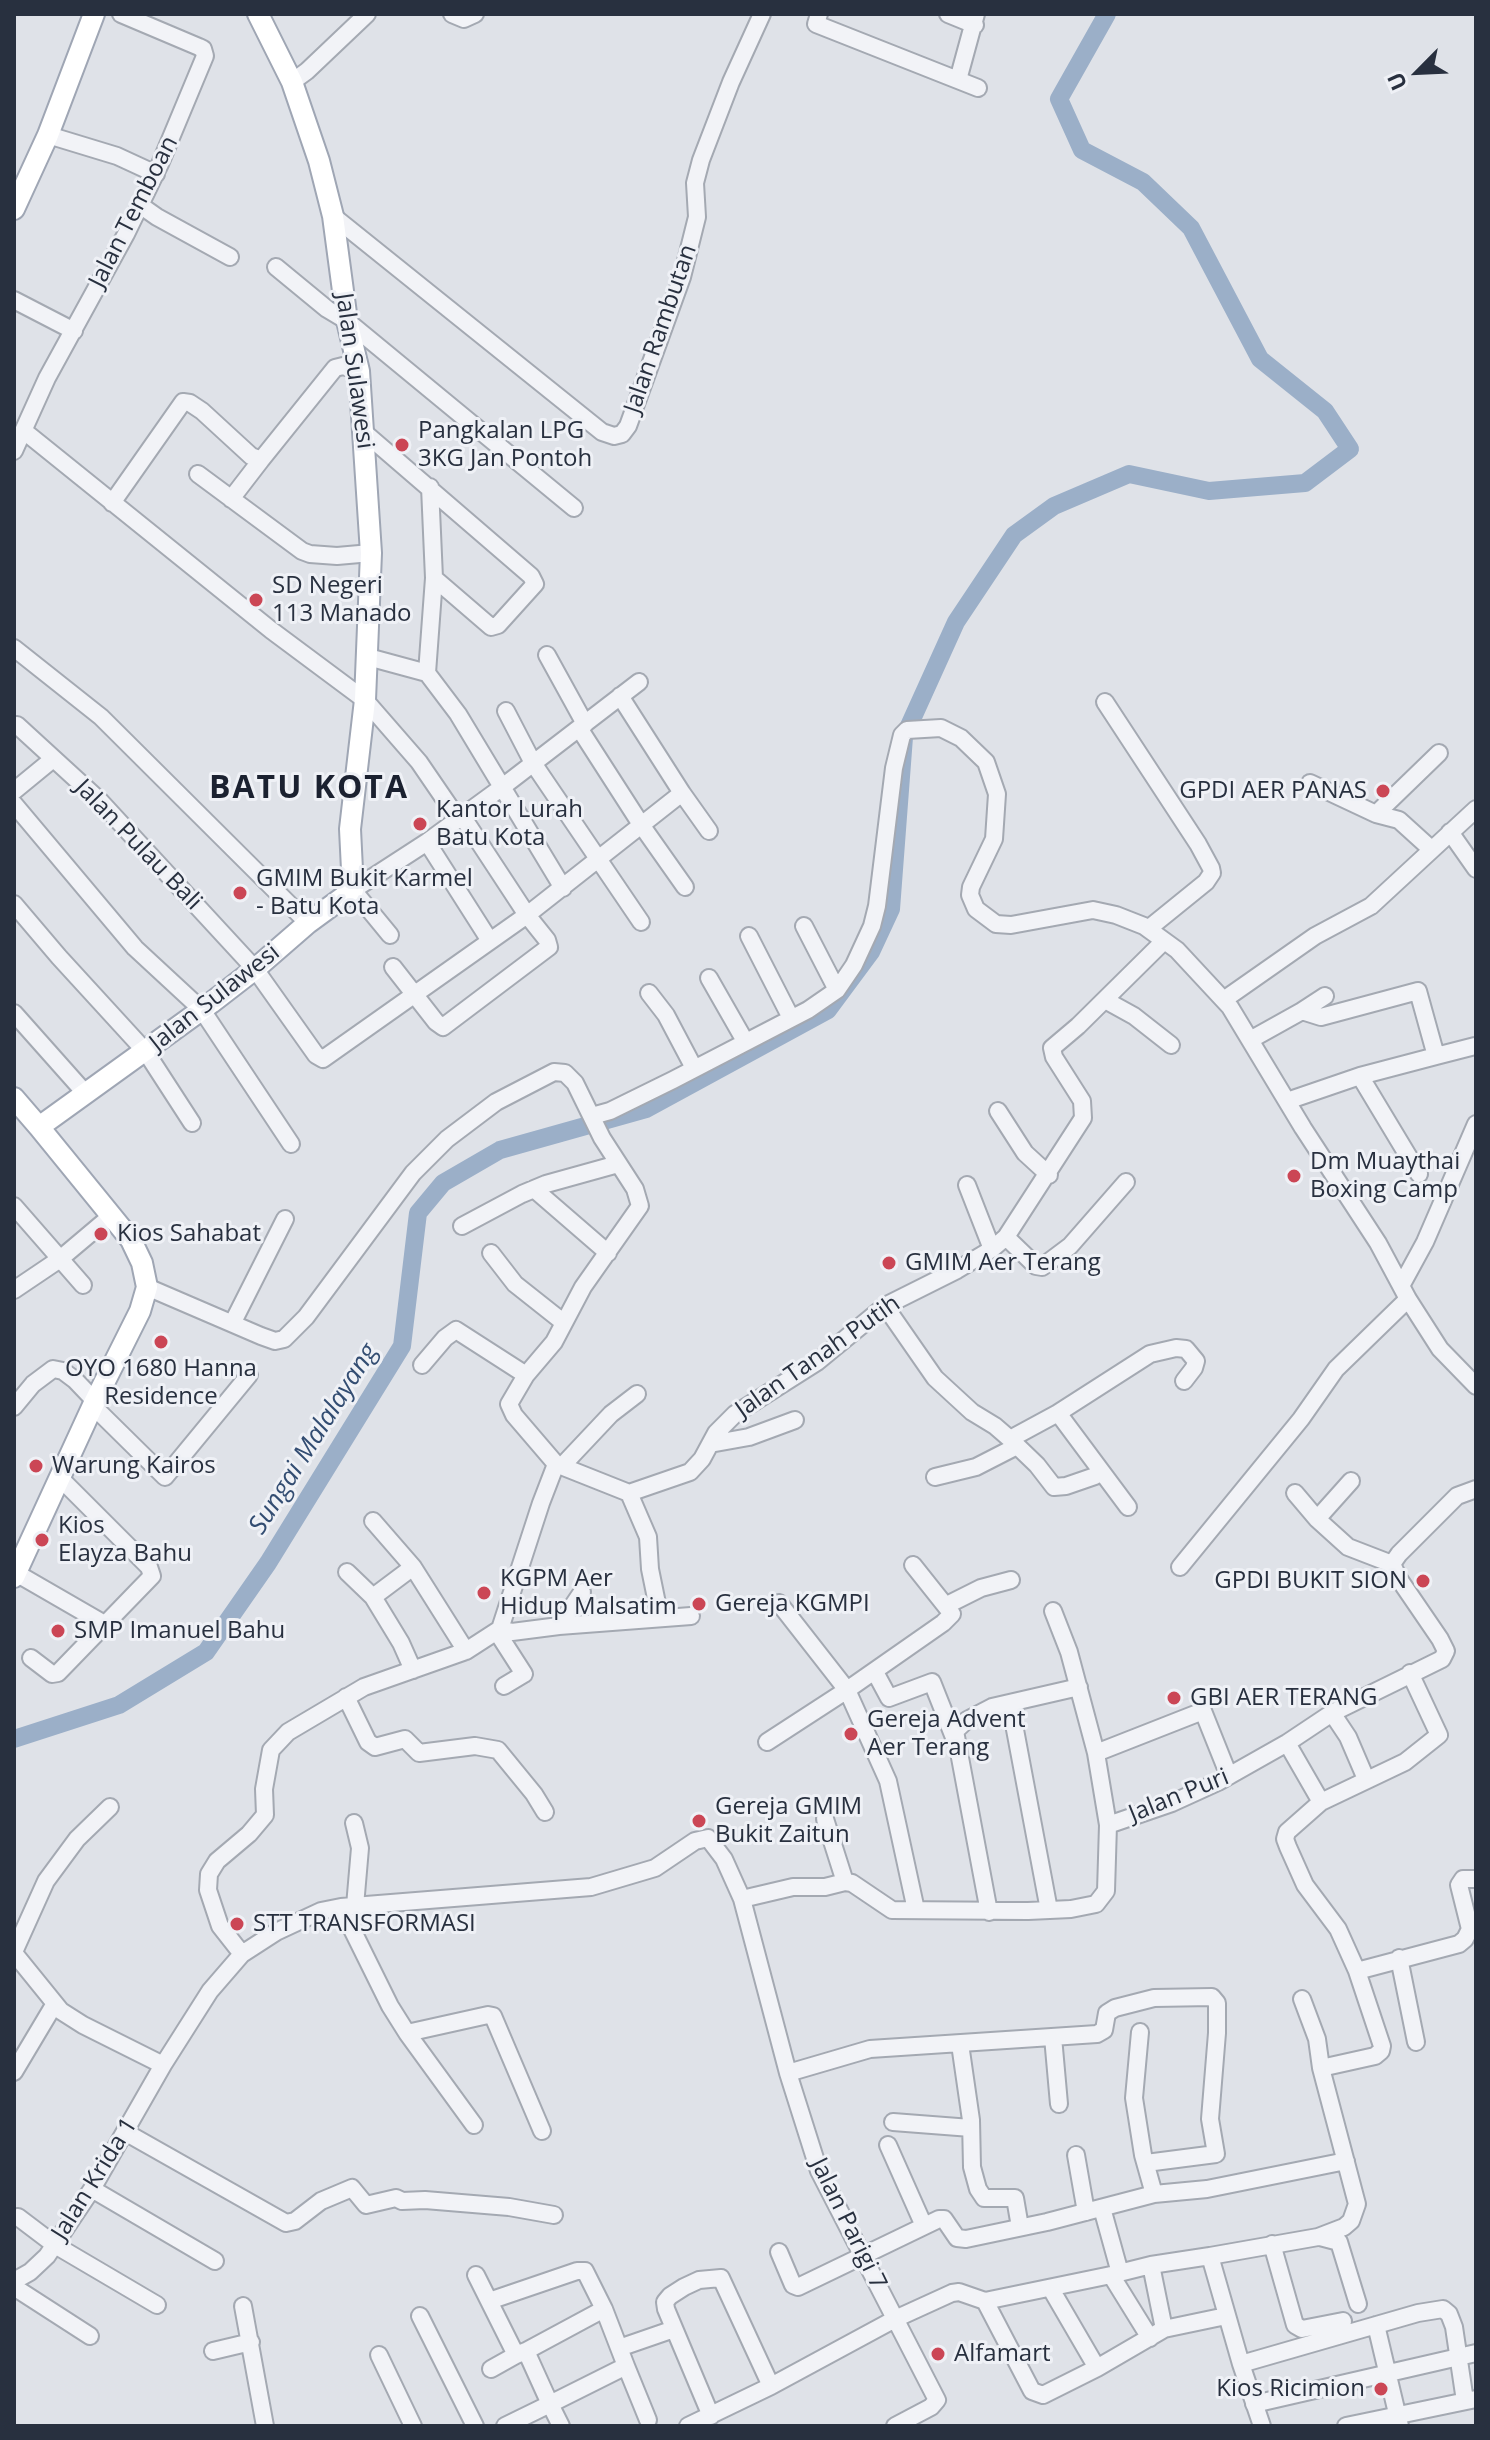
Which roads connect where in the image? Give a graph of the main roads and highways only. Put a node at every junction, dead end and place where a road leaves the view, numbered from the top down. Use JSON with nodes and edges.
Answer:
{"nodes":[{"id":1,"x":94,"y":14,"type":"edge"},
{"id":2,"x":259,"y":14,"type":"edge"},
{"id":3,"x":14,"y":209,"type":"edge"},
{"id":4,"x":14,"y":1098,"type":"edge"},
{"id":5,"x":39,"y":1127,"type":"junction"},
{"id":6,"x":15,"y":1575,"type":"edge"}],
"edges":[{"from":1,"to":3,"type":"main road"},
{"from":2,"to":5,"type":"main road","name":"Jalan Sulawesi"},
{"from":4,"to":5,"type":"main road"},
{"from":5,"to":6,"type":"main road"}]}
